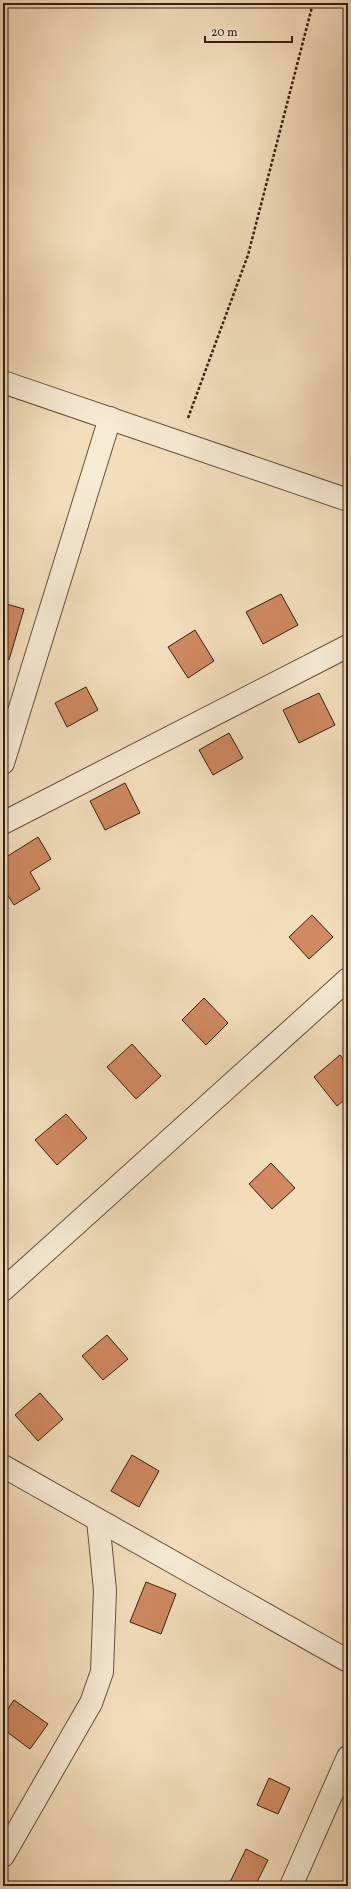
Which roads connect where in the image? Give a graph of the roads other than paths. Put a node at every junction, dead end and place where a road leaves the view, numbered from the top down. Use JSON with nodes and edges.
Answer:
{"nodes":[{"id":1,"x":3,"y":382,"type":"edge"},
{"id":2,"x":110,"y":418,"type":"junction"},
{"id":3,"x":348,"y":500,"type":"edge"},
{"id":4,"x":348,"y":646,"type":"edge"},
{"id":5,"x":3,"y":763,"type":"edge"},
{"id":6,"x":3,"y":823,"type":"edge"},
{"id":7,"x":348,"y":979,"type":"edge"},
{"id":8,"x":3,"y":1290,"type":"edge"},
{"id":9,"x":3,"y":1466,"type":"edge"},
{"id":10,"x":98,"y":1520,"type":"junction"},
{"id":11,"x":348,"y":1661,"type":"edge"},
{"id":12,"x":348,"y":1757,"type":"edge"},
{"id":13,"x":3,"y":1856,"type":"edge"},
{"id":14,"x":291,"y":1886,"type":"edge"}],
"edges":[{"from":1,"to":2,"type":"street"},
{"from":2,"to":3,"type":"street"},
{"from":2,"to":5,"type":"street"},
{"from":4,"to":6,"type":"street"},
{"from":7,"to":8,"type":"street"},
{"from":9,"to":10,"type":"street"},
{"from":10,"to":11,"type":"street"},
{"from":10,"to":13,"type":"street"},
{"from":12,"to":14,"type":"street"}]}
